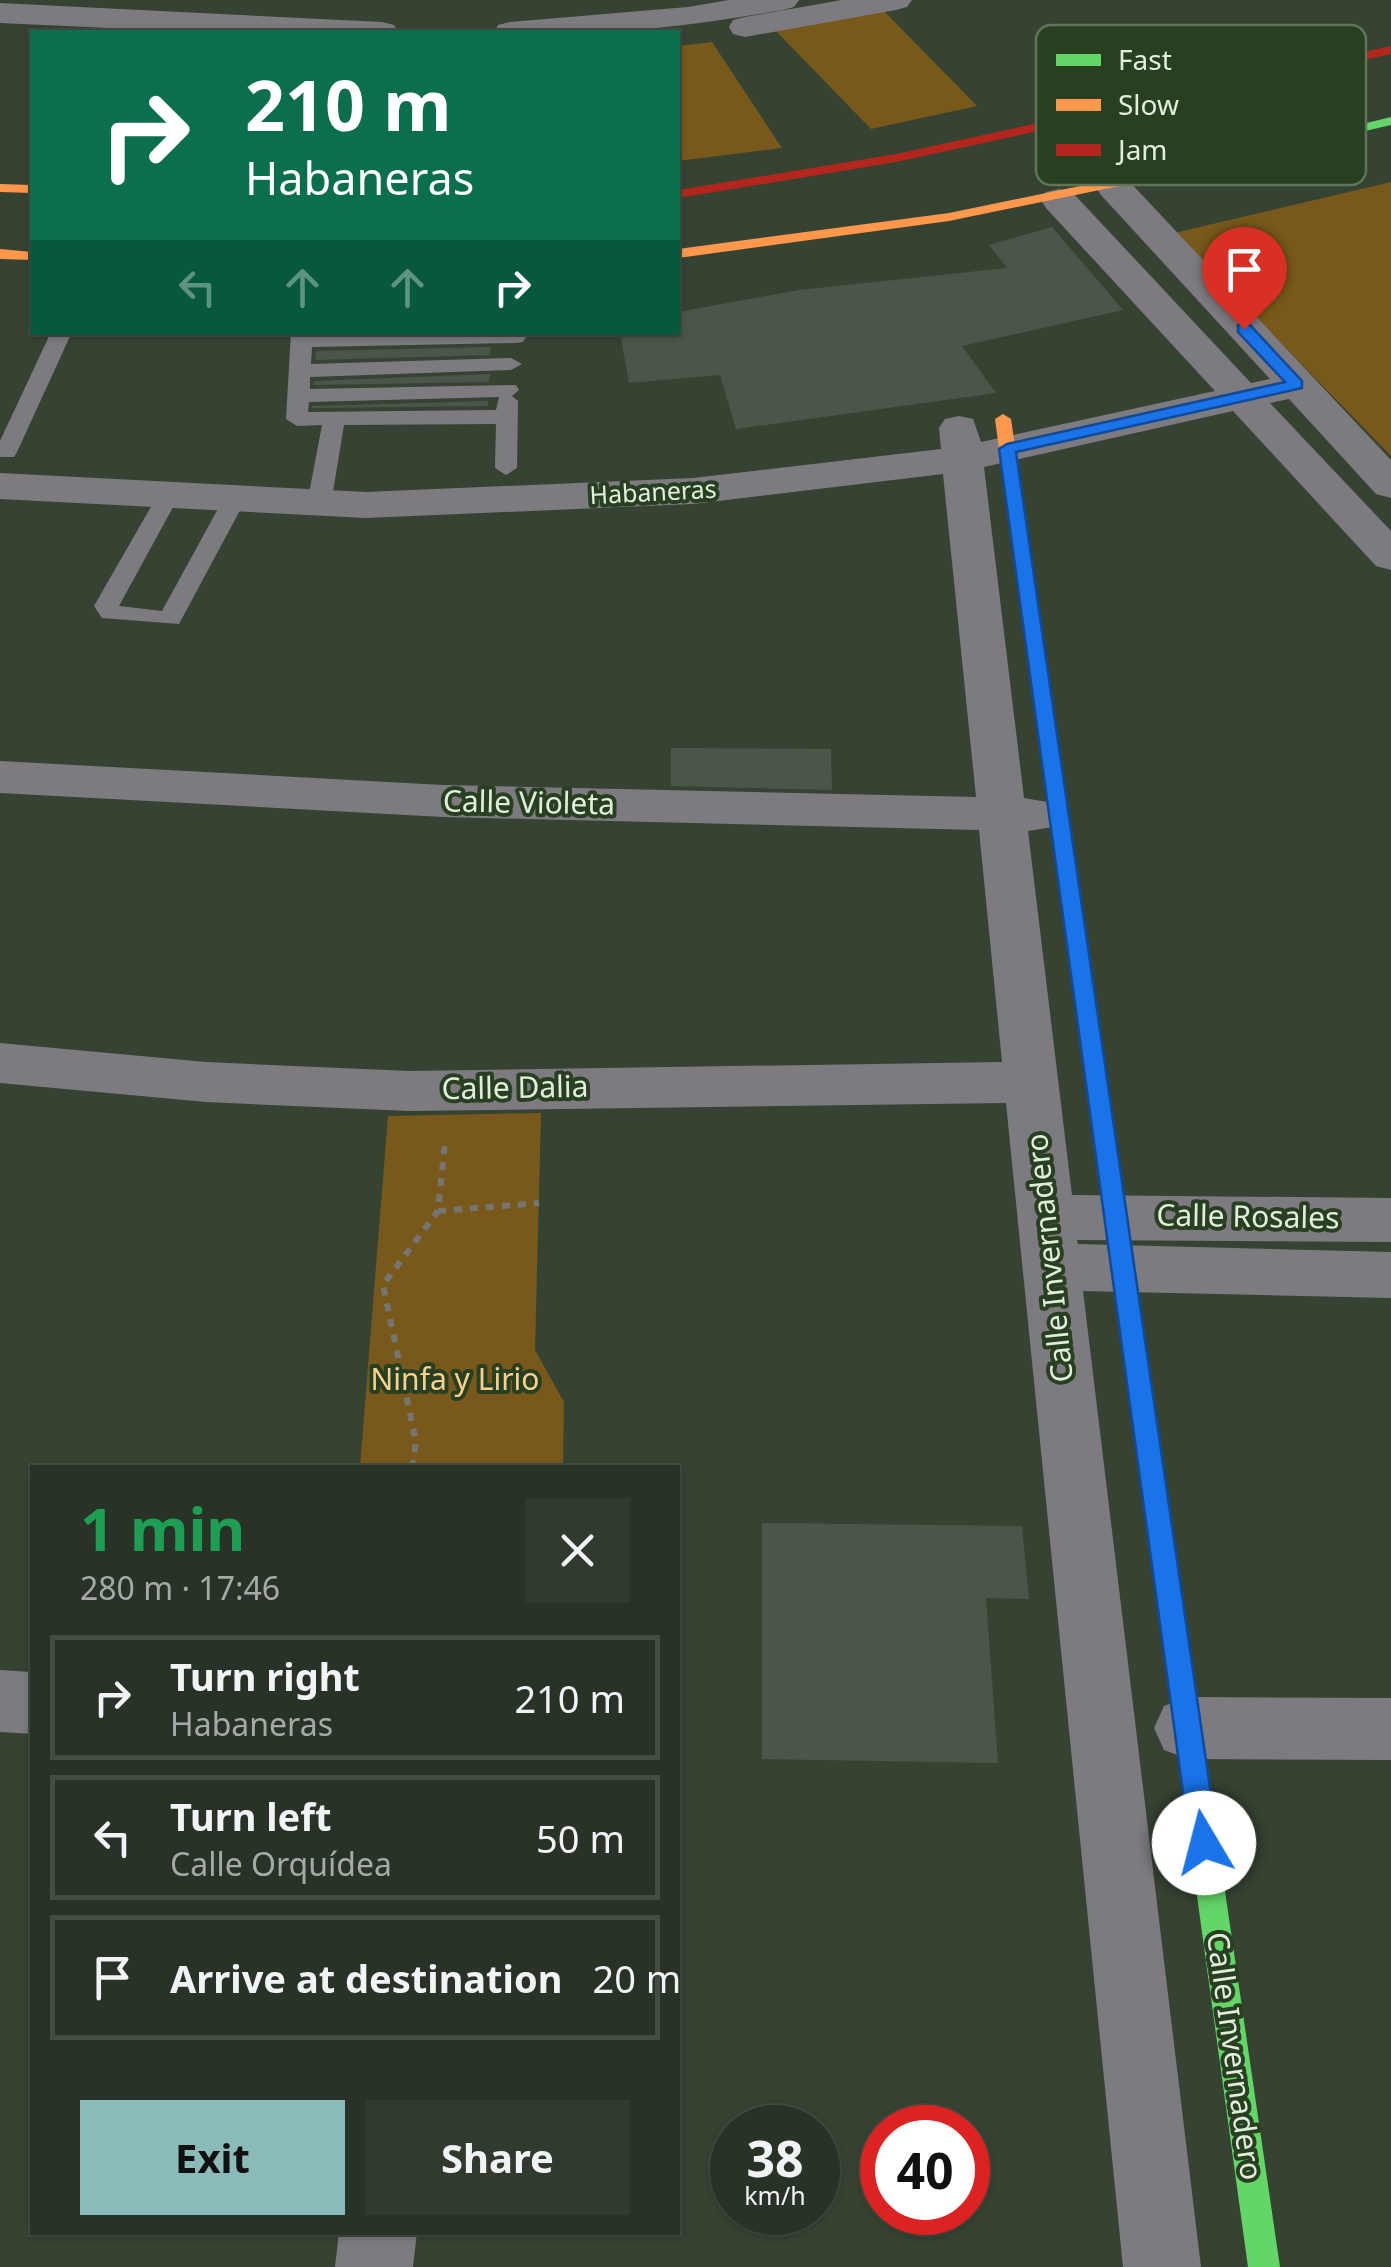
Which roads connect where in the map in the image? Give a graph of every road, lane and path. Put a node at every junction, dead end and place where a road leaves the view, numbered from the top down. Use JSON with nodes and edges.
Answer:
{"nodes":[{"id":1,"x":783,"y":0,"type":"edge"},
{"id":2,"x":896,"y":0,"type":"edge"},
{"id":3,"x":0,"y":13,"type":"edge"},
{"id":4,"x":342,"y":30,"type":"edge"},
{"id":5,"x":532,"y":30,"type":"edge"},
{"id":6,"x":0,"y":34,"type":"edge"},
{"id":7,"x":30,"y":35,"type":"edge"},
{"id":8,"x":680,"y":38,"type":"edge"},
{"id":9,"x":1391,"y":50,"type":"edge"},
{"id":10,"x":1366,"y":55,"type":"edge"},
{"id":11,"x":1391,"y":121,"type":"edge"},
{"id":12,"x":1036,"y":127,"type":"edge"},
{"id":13,"x":1366,"y":127,"type":"edge"},
{"id":14,"x":1122,"y":185,"type":"edge"},
{"id":15,"x":1114,"y":187,"type":"junction"},
{"id":16,"x":0,"y":188,"type":"edge"},
{"id":17,"x":30,"y":190,"type":"edge"},
{"id":18,"x":680,"y":194,"type":"edge"},
{"id":19,"x":1059,"y":200,"type":"junction"},
{"id":20,"x":0,"y":254,"type":"edge"},
{"id":21,"x":680,"y":254,"type":"edge"},
{"id":22,"x":30,"y":256,"type":"edge"},
{"id":23,"x":61,"y":335,"type":"edge"},
{"id":24,"x":515,"y":335,"type":"edge"},
{"id":25,"x":401,"y":336,"type":"edge"},
{"id":26,"x":302,"y":337,"type":"edge"},
{"id":27,"x":511,"y":364,"type":"junction"},
{"id":28,"x":396,"y":369,"type":"junction"},
{"id":29,"x":299,"y":371,"type":"junction"},
{"id":30,"x":1283,"y":371,"type":"junction"},
{"id":31,"x":1226,"y":383,"type":"junction"},
{"id":32,"x":508,"y":390,"type":"junction"},
{"id":33,"x":392,"y":394,"type":"junction"},
{"id":34,"x":296,"y":396,"type":"junction"},
{"id":35,"x":506,"y":416,"type":"junction"},
{"id":36,"x":389,"y":419,"type":"junction"},
{"id":37,"x":334,"y":420,"type":"junction"},
{"id":38,"x":983,"y":439,"type":"junction"},
{"id":39,"x":2,"y":464,"type":"edge"},
{"id":40,"x":506,"y":468,"type":"junction"},
{"id":41,"x":1391,"y":485,"type":"edge"},
{"id":42,"x":321,"y":488,"type":"junction"},
{"id":43,"x":167,"y":498,"type":"junction"},
{"id":44,"x":234,"y":501,"type":"junction"},
{"id":45,"x":1391,"y":557,"type":"edge"},
{"id":46,"x":0,"y":776,"type":"edge"},
{"id":47,"x":1001,"y":814,"type":"junction"},
{"id":48,"x":1059,"y":815,"type":"junction"},
{"id":49,"x":0,"y":1063,"type":"edge"},
{"id":50,"x":1031,"y":1082,"type":"junction"},
{"id":51,"x":505,"y":1088,"type":"junction"},
{"id":52,"x":538,"y":1203,"type":"dead end"},
{"id":53,"x":438,"y":1211,"type":"junction"},
{"id":54,"x":1391,"y":1220,"type":"edge"},
{"id":55,"x":1119,"y":1241,"type":"junction"},
{"id":56,"x":1048,"y":1242,"type":"junction"},
{"id":57,"x":1391,"y":1275,"type":"edge"},
{"id":58,"x":412,"y":1465,"type":"edge"},
{"id":59,"x":0,"y":1701,"type":"edge"},
{"id":60,"x":30,"y":1704,"type":"edge"},
{"id":61,"x":1188,"y":1728,"type":"junction"},
{"id":62,"x":1391,"y":1729,"type":"edge"},
{"id":63,"x":378,"y":2235,"type":"edge"},
{"id":64,"x":374,"y":2267,"type":"edge"},
{"id":65,"x":1162,"y":2267,"type":"edge"},
{"id":66,"x":1264,"y":2267,"type":"edge"}],
"edges":[{"from":1,"to":5,"type":"street"},
{"from":2,"to":8,"type":"street"},
{"from":3,"to":4,"type":"street"},
{"from":6,"to":7,"type":"street"},
{"from":9,"to":10,"type":"main road"},
{"from":11,"to":13,"type":"main road"},
{"from":12,"to":18,"type":"main road"},
{"from":14,"to":15,"type":"main road"},
{"from":15,"to":19,"type":"main road"},
{"from":15,"to":30,"type":"street"},
{"from":16,"to":17,"type":"main road"},
{"from":19,"to":21,"type":"main road"},
{"from":19,"to":31,"type":"street"},
{"from":20,"to":22,"type":"main road"},
{"from":23,"to":39,"type":"lane"},
{"from":24,"to":25,"type":"lane"},
{"from":24,"to":27,"type":"lane"},
{"from":25,"to":26,"type":"lane"},
{"from":25,"to":28,"type":"lane"},
{"from":26,"to":29,"type":"lane"},
{"from":27,"to":28,"type":"lane"},
{"from":27,"to":32,"type":"lane"},
{"from":28,"to":29,"type":"lane"},
{"from":28,"to":33,"type":"lane"},
{"from":29,"to":34,"type":"lane"},
{"from":30,"to":31,"type":"street","name":"Habaneras"},
{"from":30,"to":41,"type":"street"},
{"from":31,"to":38,"type":"street","name":"Habaneras"},
{"from":31,"to":45,"type":"street"},
{"from":32,"to":33,"type":"lane"},
{"from":32,"to":35,"type":"lane"},
{"from":33,"to":34,"type":"lane"},
{"from":33,"to":36,"type":"lane"},
{"from":34,"to":37,"type":"lane"},
{"from":35,"to":36,"type":"lane"},
{"from":35,"to":40,"type":"lane"},
{"from":36,"to":37,"type":"lane"},
{"from":37,"to":42,"type":"lane"},
{"from":38,"to":40,"type":"street","name":"Habaneras"},
{"from":38,"to":42,"type":"street","name":"Habaneras"},
{"from":38,"to":47,"type":"street","name":"Calle Invernadero"},
{"from":38,"to":48,"type":"main road","name":"Calle Invernadero"},
{"from":39,"to":42,"type":"street","name":"Habaneras"},
{"from":39,"to":43,"type":"street","name":"Habaneras"},
{"from":40,"to":42,"type":"street","name":"Habaneras"},
{"from":42,"to":44,"type":"street","name":"Habaneras"},
{"from":43,"to":44,"type":"street","name":"Habaneras"},
{"from":43,"to":44,"type":"lane"},
{"from":46,"to":47,"type":"street","name":"Calle Violeta"},
{"from":47,"to":48,"type":"street","name":"Calle Violeta"},
{"from":47,"to":50,"type":"street","name":"Calle Invernadero"},
{"from":48,"to":55,"type":"main road","name":"Calle Invernadero"},
{"from":49,"to":51,"type":"street","name":"Calle Dalia"},
{"from":50,"to":51,"type":"street","name":"Calle Dalia"},
{"from":50,"to":56,"type":"street","name":"Calle Invernadero"},
{"from":51,"to":53,"type":"path"},
{"from":52,"to":53,"type":"path"},
{"from":53,"to":58,"type":"path"},
{"from":54,"to":55,"type":"street","name":"Calle Rosales"},
{"from":55,"to":56,"type":"street","name":"Calle Rosales"},
{"from":55,"to":57,"type":"street","name":"Calle Rosales"},
{"from":55,"to":61,"type":"main road","name":"Calle Invernadero"},
{"from":56,"to":65,"type":"street","name":"Calle Invernadero"},
{"from":59,"to":60,"type":"street"},
{"from":61,"to":62,"type":"street"},
{"from":61,"to":66,"type":"main road","name":"Calle Invernadero"},
{"from":63,"to":64,"type":"street"}]}
